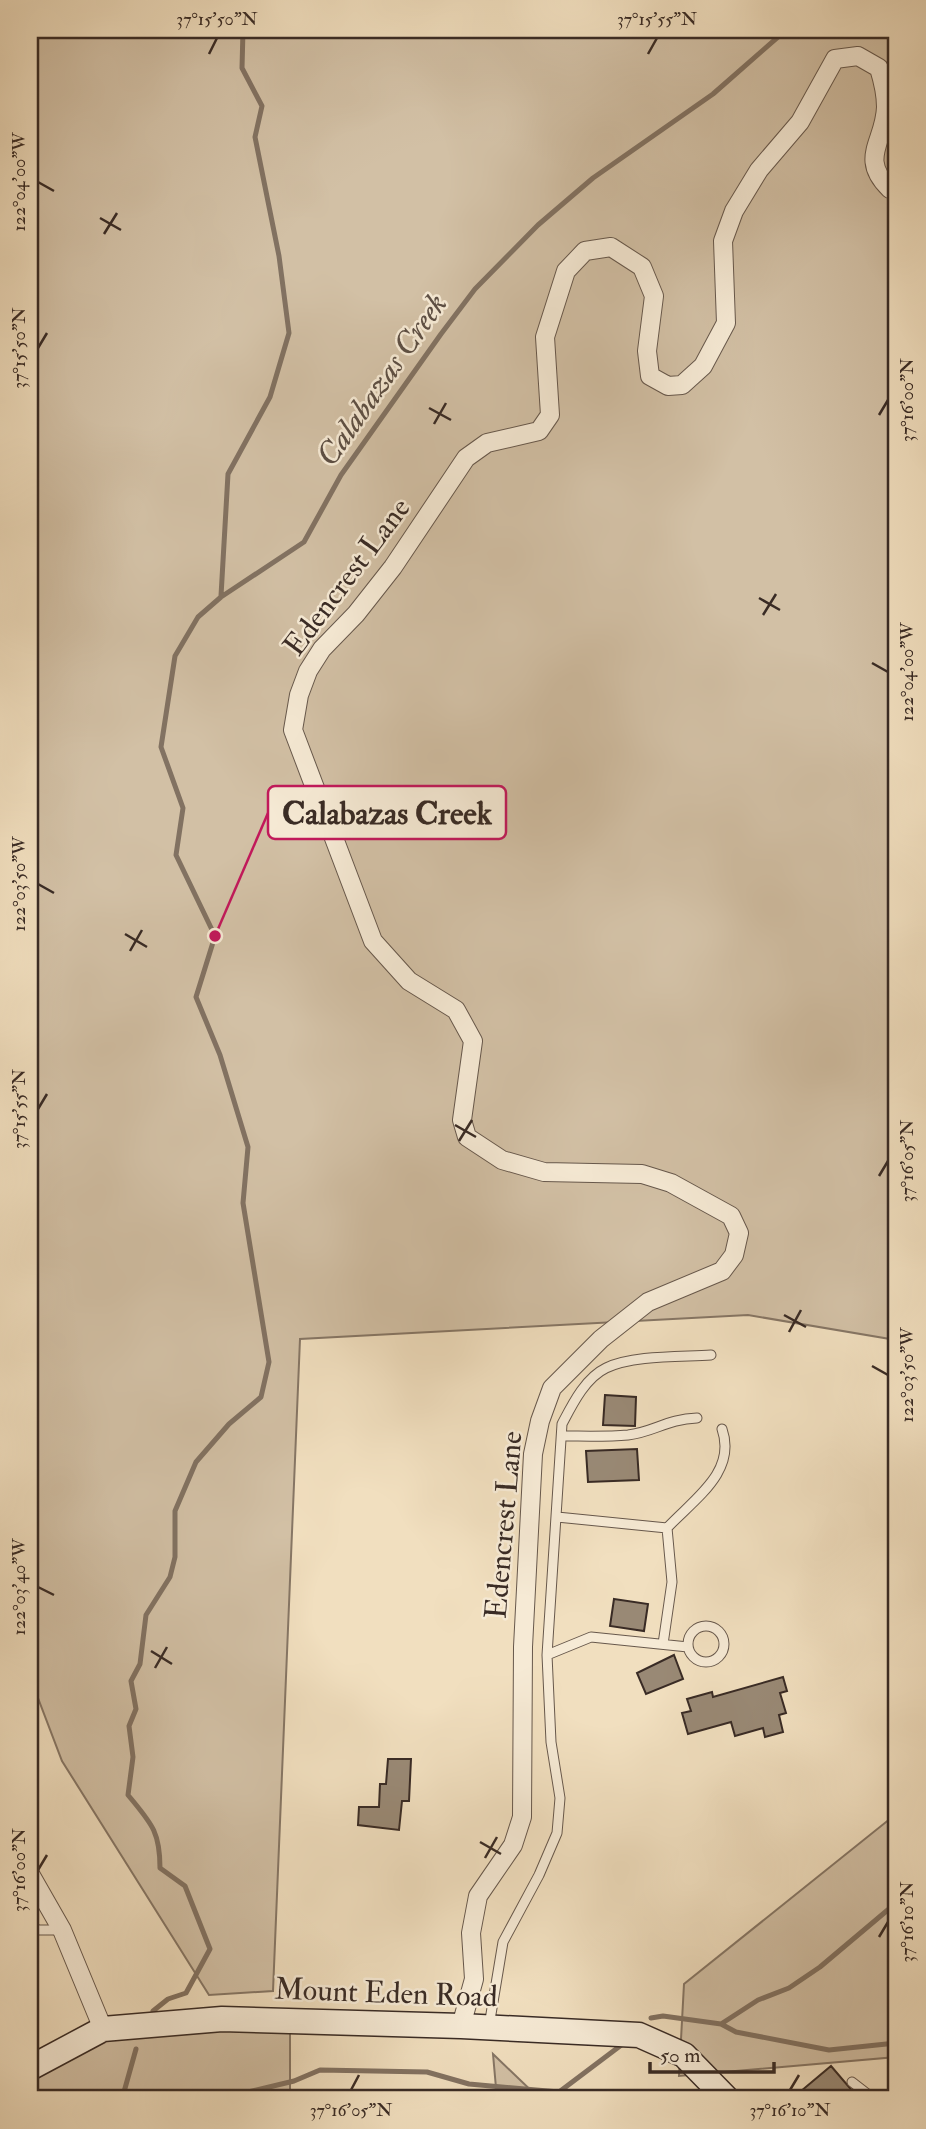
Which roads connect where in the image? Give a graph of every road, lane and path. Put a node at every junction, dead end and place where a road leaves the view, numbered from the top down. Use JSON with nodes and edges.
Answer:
{"nodes":[{"id":1,"x":896,"y":188,"type":"edge"},
{"id":2,"x":710,"y":1355,"type":"dead end"},
{"id":3,"x":697,"y":1418,"type":"dead end"},
{"id":4,"x":722,"y":1429,"type":"dead end"},
{"id":5,"x":562,"y":1436,"type":"junction"},
{"id":6,"x":557,"y":1517,"type":"junction"},
{"id":7,"x":667,"y":1528,"type":"junction"},
{"id":8,"x":663,"y":1644,"type":"junction"},
{"id":9,"x":688,"y":1647,"type":"junction"},
{"id":10,"x":547,"y":1655,"type":"junction"},
{"id":11,"x":30,"y":1874,"type":"edge"},
{"id":12,"x":30,"y":1927,"type":"edge"},
{"id":13,"x":61,"y":1930,"type":"junction"},
{"id":14,"x":461,"y":2026,"type":"junction"},
{"id":15,"x":489,"y":2028,"type":"junction"},
{"id":16,"x":103,"y":2029,"type":"junction"},
{"id":17,"x":30,"y":2068,"type":"edge"},
{"id":18,"x":852,"y":2082,"type":"dead end"},
{"id":19,"x":727,"y":2099,"type":"edge"},
{"id":20,"x":874,"y":2099,"type":"edge"}],
"edges":[{"from":1,"to":14,"type":"street","name":"Edencrest Lane"},
{"from":2,"to":5,"type":"lane"},
{"from":3,"to":5,"type":"lane"},
{"from":4,"to":7,"type":"lane"},
{"from":5,"to":6,"type":"lane"},
{"from":6,"to":7,"type":"lane"},
{"from":6,"to":10,"type":"lane"},
{"from":7,"to":8,"type":"lane"},
{"from":8,"to":9,"type":"lane"},
{"from":8,"to":10,"type":"lane"},
{"from":9,"to":9,"type":"lane"},
{"from":10,"to":15,"type":"lane"},
{"from":11,"to":13,"type":"street"},
{"from":12,"to":13,"type":"lane"},
{"from":13,"to":16,"type":"street"},
{"from":14,"to":15,"type":"street","name":"Mount Eden Road"},
{"from":14,"to":16,"type":"street","name":"Mount Eden Road"},
{"from":15,"to":19,"type":"street","name":"Mount Eden Road"},
{"from":16,"to":17,"type":"street","name":"Mount Eden Road"},
{"from":18,"to":20,"type":"lane"}]}
